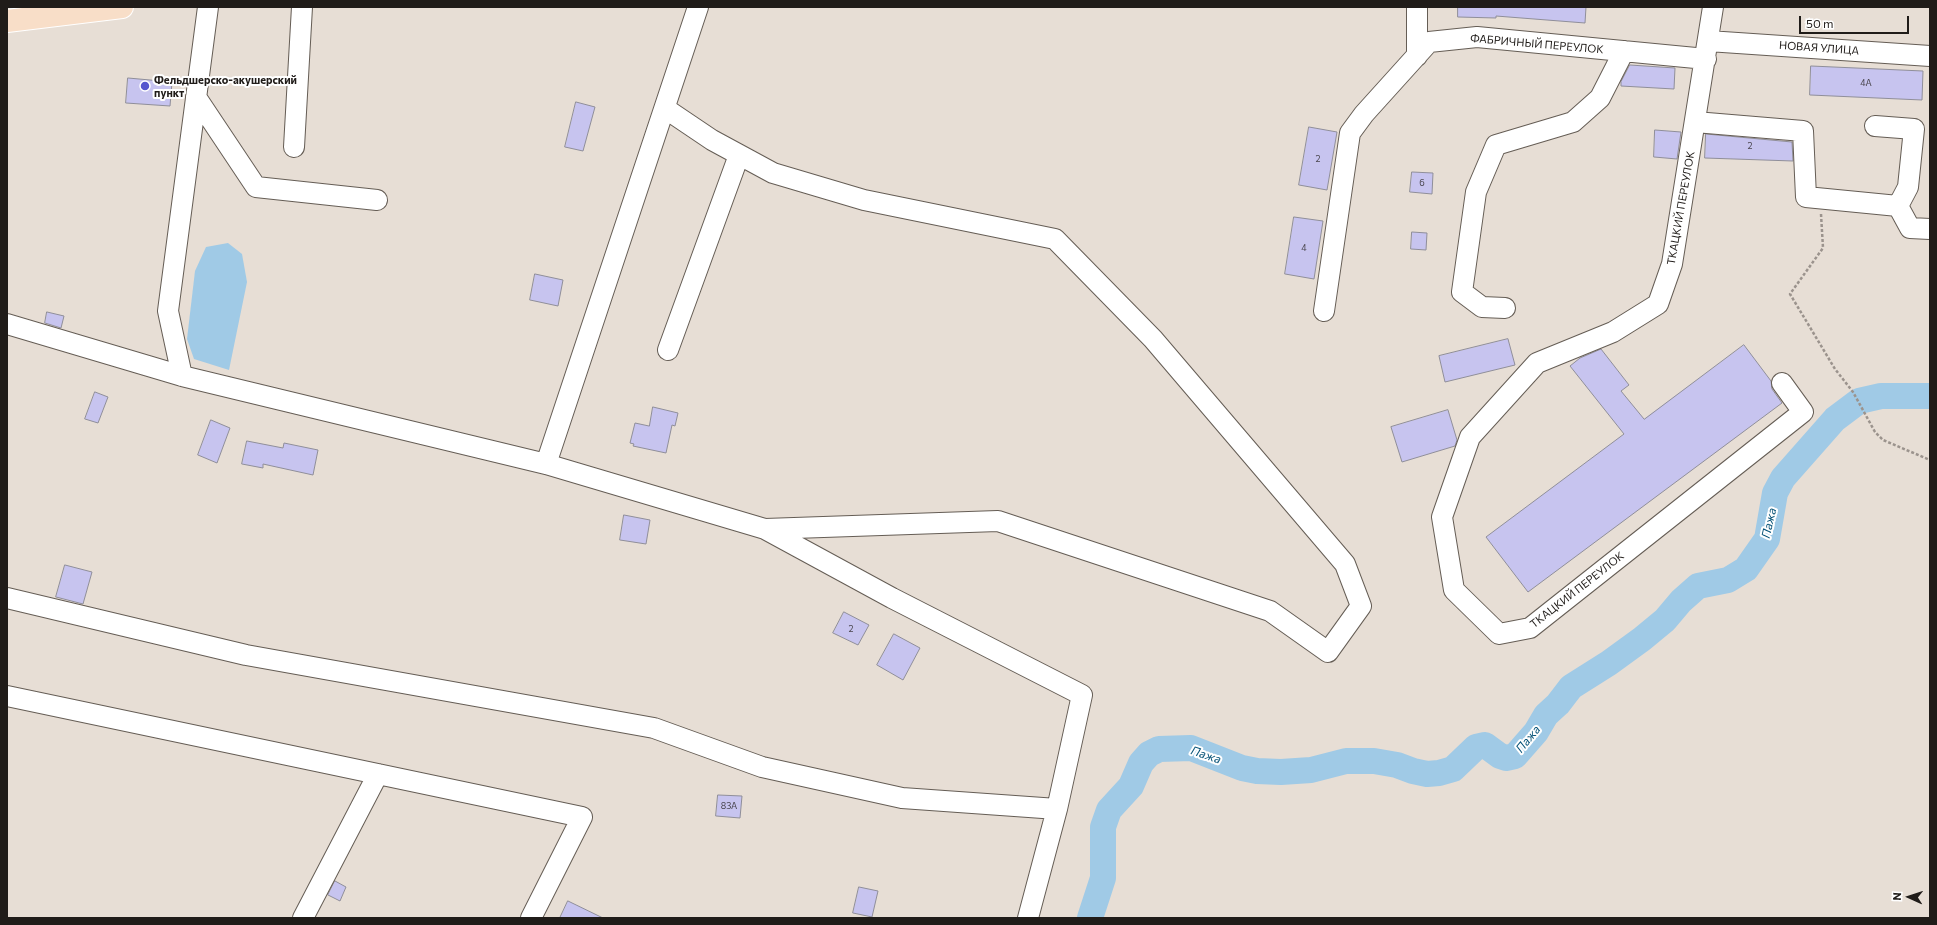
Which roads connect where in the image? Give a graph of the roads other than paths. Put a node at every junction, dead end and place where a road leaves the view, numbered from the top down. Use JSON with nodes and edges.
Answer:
{"nodes":[{"id":1,"x":122,"y":7,"type":"edge"},
{"id":2,"x":208,"y":7,"type":"edge"},
{"id":3,"x":302,"y":7,"type":"edge"},
{"id":4,"x":698,"y":7,"type":"edge"},
{"id":5,"x":1417,"y":7,"type":"edge"},
{"id":6,"x":1713,"y":7,"type":"edge"},
{"id":7,"x":7,"y":21,"type":"edge"},
{"id":8,"x":1707,"y":50,"type":"junction"},
{"id":9,"x":1624,"y":51,"type":"junction"},
{"id":10,"x":1417,"y":56,"type":"junction"},
{"id":11,"x":1930,"y":56,"type":"edge"},
{"id":12,"x":196,"y":97,"type":"junction"},
{"id":13,"x":666,"y":109,"type":"junction"},
{"id":14,"x":1695,"y":122,"type":"junction"},
{"id":15,"x":1874,"y":126,"type":"dead end"},
{"id":16,"x":294,"y":147,"type":"dead end"},
{"id":17,"x":739,"y":155,"type":"junction"},
{"id":18,"x":378,"y":200,"type":"dead end"},
{"id":19,"x":1898,"y":206,"type":"junction"},
{"id":20,"x":1930,"y":229,"type":"edge"},
{"id":21,"x":1506,"y":308,"type":"dead end"},
{"id":22,"x":1324,"y":311,"type":"dead end"},
{"id":23,"x":7,"y":324,"type":"edge"},
{"id":24,"x":668,"y":350,"type":"dead end"},
{"id":25,"x":182,"y":376,"type":"junction"},
{"id":26,"x":1782,"y":383,"type":"dead end"},
{"id":27,"x":546,"y":464,"type":"junction"},
{"id":28,"x":765,"y":529,"type":"junction"},
{"id":29,"x":7,"y":598,"type":"edge"},
{"id":30,"x":7,"y":696,"type":"edge"},
{"id":31,"x":378,"y":774,"type":"junction"},
{"id":32,"x":1057,"y":809,"type":"junction"},
{"id":33,"x":303,"y":918,"type":"edge"},
{"id":34,"x":531,"y":918,"type":"edge"},
{"id":35,"x":1028,"y":918,"type":"edge"}],
"edges":[{"from":1,"to":7,"type":"main road"},
{"from":2,"to":12,"type":"street"},
{"from":3,"to":16,"type":"street"},
{"from":4,"to":13,"type":"street"},
{"from":5,"to":10,"type":"street"},
{"from":6,"to":8,"type":"street","name":"ТКАЦКИЙ ПЕРЕУЛОК"},
{"from":8,"to":9,"type":"street","name":"ФАБРИЧНЫЙ ПЕРЕУЛОК"},
{"from":8,"to":11,"type":"street","name":"НОВАЯ УЛИЦА"},
{"from":8,"to":14,"type":"street","name":"ТКАЦКИЙ ПЕРЕУЛОК"},
{"from":9,"to":10,"type":"street","name":"ФАБРИЧНЫЙ ПЕРЕУЛОК"},
{"from":9,"to":21,"type":"street"},
{"from":10,"to":22,"type":"street","name":"ФАБРИЧНЫЙ ПЕРЕУЛОК"},
{"from":12,"to":18,"type":"street"},
{"from":12,"to":25,"type":"street"},
{"from":13,"to":17,"type":"street"},
{"from":13,"to":27,"type":"street"},
{"from":14,"to":19,"type":"street"},
{"from":14,"to":26,"type":"street","name":"ТКАЦКИЙ ПЕРЕУЛОК"},
{"from":15,"to":19,"type":"street"},
{"from":17,"to":24,"type":"street"},
{"from":17,"to":28,"type":"street"},
{"from":19,"to":20,"type":"street"},
{"from":23,"to":25,"type":"street"},
{"from":25,"to":27,"type":"street"},
{"from":27,"to":28,"type":"street"},
{"from":28,"to":32,"type":"street"},
{"from":29,"to":32,"type":"street"},
{"from":30,"to":31,"type":"street"},
{"from":31,"to":33,"type":"street"},
{"from":31,"to":34,"type":"street"},
{"from":32,"to":35,"type":"street"}]}
